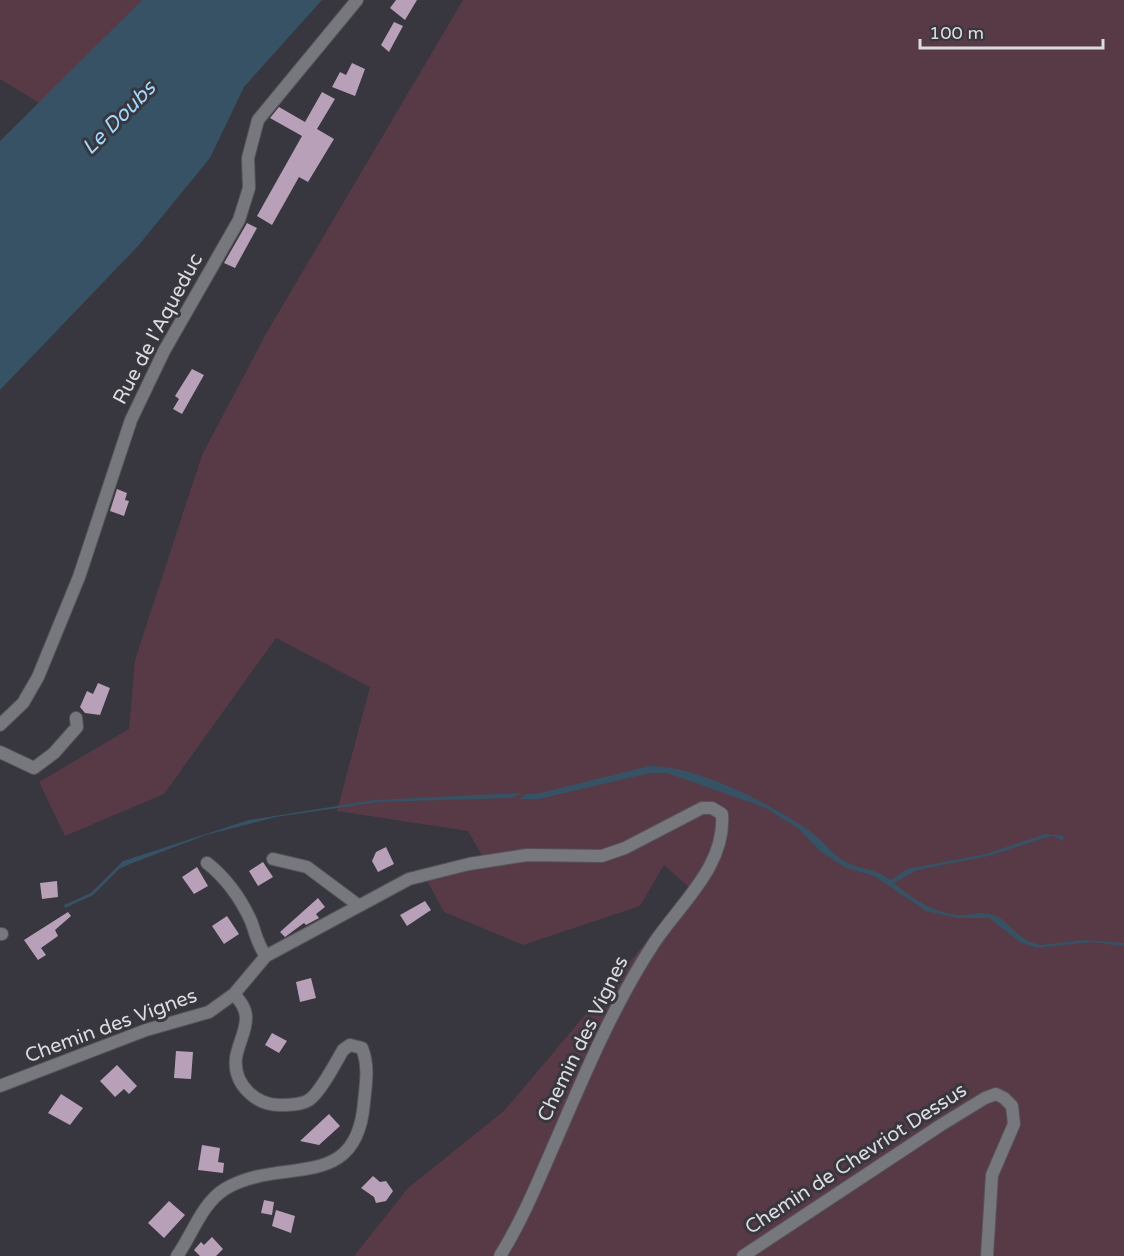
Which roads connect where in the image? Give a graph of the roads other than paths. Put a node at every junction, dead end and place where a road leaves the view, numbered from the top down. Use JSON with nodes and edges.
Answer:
{"nodes":[{"id":1,"x":357,"y":0,"type":"edge"},
{"id":2,"x":76,"y":718,"type":"dead end"},
{"id":3,"x":0,"y":725,"type":"edge"},
{"id":4,"x":0,"y":752,"type":"edge"},
{"id":5,"x":273,"y":859,"type":"dead end"},
{"id":6,"x":207,"y":863,"type":"dead end"},
{"id":7,"x":358,"y":905,"type":"junction"},
{"id":8,"x":266,"y":956,"type":"junction"},
{"id":9,"x":234,"y":994,"type":"junction"},
{"id":10,"x":0,"y":1086,"type":"edge"},
{"id":11,"x":177,"y":1256,"type":"edge"},
{"id":12,"x":500,"y":1256,"type":"edge"},
{"id":13,"x":743,"y":1256,"type":"edge"},
{"id":14,"x":987,"y":1256,"type":"edge"}],
"edges":[{"from":1,"to":3,"type":"street","name":"Rue de l'Aqueduc"},
{"from":2,"to":4,"type":"street"},
{"from":5,"to":7,"type":"street"},
{"from":6,"to":8,"type":"street"},
{"from":7,"to":8,"type":"street","name":"Chemin des Vignes"},
{"from":7,"to":12,"type":"street","name":"Chemin des Vignes"},
{"from":8,"to":9,"type":"street","name":"Chemin des Vignes"},
{"from":9,"to":10,"type":"street","name":"Chemin des Vignes"},
{"from":9,"to":11,"type":"street"},
{"from":13,"to":14,"type":"street","name":"Chemin de Chevriot Dessus"}]}
